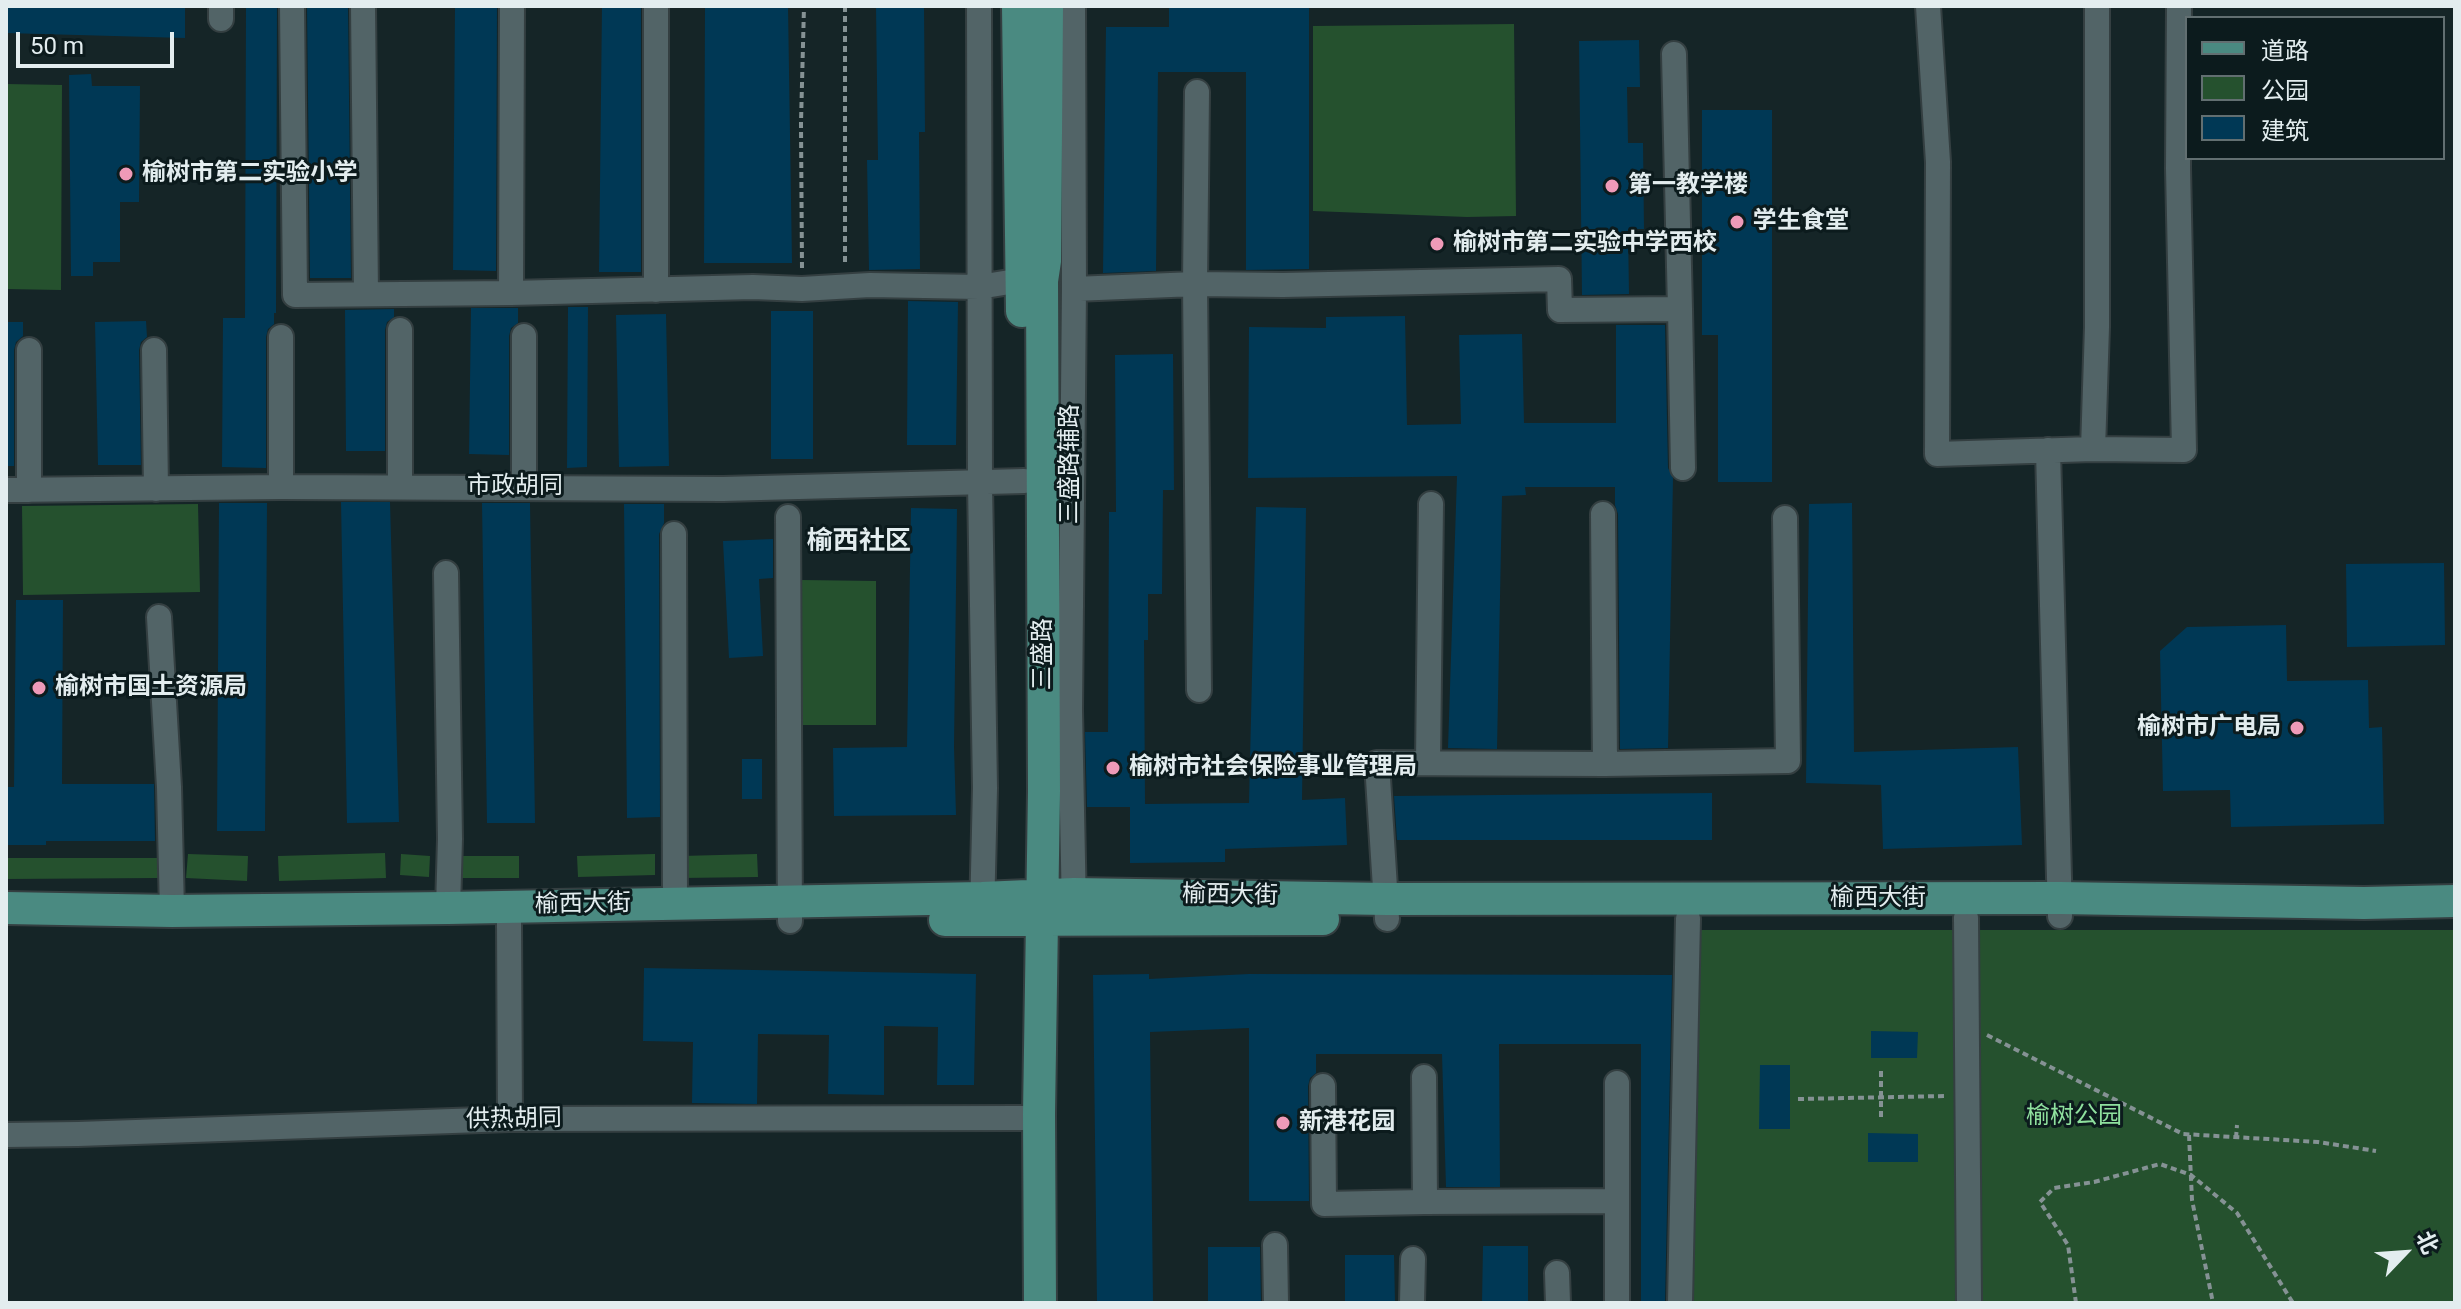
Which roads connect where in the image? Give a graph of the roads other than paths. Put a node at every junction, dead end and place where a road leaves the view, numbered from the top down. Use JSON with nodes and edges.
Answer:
{"nodes":[{"id":1,"x":292,"y":6,"type":"edge"},
{"id":2,"x":363,"y":6,"type":"edge"},
{"id":3,"x":512,"y":6,"type":"edge"},
{"id":4,"x":656,"y":6,"type":"edge"},
{"id":5,"x":979,"y":6,"type":"edge"},
{"id":6,"x":1018,"y":6,"type":"edge"},
{"id":7,"x":1047,"y":6,"type":"edge"},
{"id":8,"x":1073,"y":6,"type":"edge"},
{"id":9,"x":1928,"y":6,"type":"edge"},
{"id":10,"x":2097,"y":6,"type":"edge"},
{"id":11,"x":2179,"y":6,"type":"edge"},
{"id":12,"x":1674,"y":54,"type":"dead end"},
{"id":13,"x":1197,"y":92,"type":"dead end"},
{"id":14,"x":1022,"y":280,"type":"junction"},
{"id":15,"x":1195,"y":284,"type":"junction"},
{"id":16,"x":979,"y":287,"type":"junction"},
{"id":17,"x":1074,"y":289,"type":"junction"},
{"id":18,"x":656,"y":290,"type":"junction"},
{"id":19,"x":511,"y":293,"type":"junction"},
{"id":20,"x":366,"y":294,"type":"junction"},
{"id":21,"x":1680,"y":309,"type":"junction"},
{"id":22,"x":400,"y":330,"type":"dead end"},
{"id":23,"x":524,"y":336,"type":"dead end"},
{"id":24,"x":281,"y":337,"type":"dead end"},
{"id":25,"x":29,"y":350,"type":"dead end"},
{"id":26,"x":154,"y":350,"type":"dead end"},
{"id":27,"x":2093,"y":449,"type":"junction"},
{"id":28,"x":2048,"y":450,"type":"junction"},
{"id":29,"x":1683,"y":468,"type":"dead end"},
{"id":30,"x":1024,"y":481,"type":"junction"},
{"id":31,"x":980,"y":484,"type":"junction"},
{"id":32,"x":281,"y":487,"type":"junction"},
{"id":33,"x":400,"y":487,"type":"junction"},
{"id":34,"x":524,"y":487,"type":"junction"},
{"id":35,"x":156,"y":489,"type":"junction"},
{"id":36,"x":17,"y":490,"type":"edge"},
{"id":37,"x":1431,"y":504,"type":"dead end"},
{"id":38,"x":1603,"y":514,"type":"dead end"},
{"id":39,"x":788,"y":517,"type":"dead end"},
{"id":40,"x":1785,"y":518,"type":"dead end"},
{"id":41,"x":674,"y":534,"type":"dead end"},
{"id":42,"x":446,"y":573,"type":"dead end"},
{"id":43,"x":159,"y":617,"type":"dead end"},
{"id":44,"x":1199,"y":690,"type":"dead end"},
{"id":45,"x":1428,"y":762,"type":"junction"},
{"id":46,"x":1605,"y":764,"type":"junction"},
{"id":47,"x":2455,"y":901,"type":"edge"},
{"id":48,"x":675,"y":903,"type":"junction"},
{"id":49,"x":2060,"y":907,"type":"junction"},
{"id":50,"x":6,"y":908,"type":"edge"},
{"id":51,"x":448,"y":908,"type":"junction"},
{"id":52,"x":1032,"y":908,"type":"junction"},
{"id":53,"x":1074,"y":908,"type":"junction"},
{"id":54,"x":982,"y":909,"type":"junction"},
{"id":55,"x":1387,"y":909,"type":"junction"},
{"id":56,"x":172,"y":911,"type":"junction"},
{"id":57,"x":790,"y":911,"type":"junction"},
{"id":58,"x":2455,"y":915,"type":"edge"},
{"id":59,"x":1966,"y":918,"type":"junction"},
{"id":60,"x":1688,"y":919,"type":"junction"},
{"id":61,"x":509,"y":922,"type":"junction"},
{"id":62,"x":6,"y":924,"type":"edge"},
{"id":63,"x":1424,"y":1077,"type":"dead end"},
{"id":64,"x":1617,"y":1083,"type":"dead end"},
{"id":65,"x":1323,"y":1086,"type":"dead end"},
{"id":66,"x":1023,"y":1118,"type":"junction"},
{"id":67,"x":510,"y":1119,"type":"junction"},
{"id":68,"x":6,"y":1135,"type":"edge"},
{"id":69,"x":1616,"y":1201,"type":"junction"},
{"id":70,"x":1425,"y":1202,"type":"junction"},
{"id":71,"x":1275,"y":1245,"type":"dead end"},
{"id":72,"x":1413,"y":1259,"type":"dead end"},
{"id":73,"x":1557,"y":1273,"type":"dead end"},
{"id":74,"x":1021,"y":1303,"type":"edge"},
{"id":75,"x":1040,"y":1303,"type":"edge"},
{"id":76,"x":1276,"y":1303,"type":"edge"},
{"id":77,"x":1412,"y":1303,"type":"edge"},
{"id":78,"x":1558,"y":1303,"type":"edge"},
{"id":79,"x":1617,"y":1303,"type":"edge"},
{"id":80,"x":1680,"y":1303,"type":"edge"},
{"id":81,"x":1969,"y":1303,"type":"edge"}],
"edges":[{"from":1,"to":20,"type":"street"},
{"from":2,"to":20,"type":"street"},
{"from":3,"to":19,"type":"street"},
{"from":4,"to":18,"type":"street"},
{"from":5,"to":16,"type":"street"},
{"from":6,"to":14,"type":"main road","name":"三盛路"},
{"from":7,"to":52,"type":"main road","name":"三盛路"},
{"from":8,"to":17,"type":"street","name":"三盛路辅路"},
{"from":9,"to":28,"type":"street"},
{"from":10,"to":27,"type":"street"},
{"from":11,"to":27,"type":"street"},
{"from":12,"to":21,"type":"street"},
{"from":13,"to":15,"type":"street"},
{"from":14,"to":16,"type":"street"},
{"from":14,"to":30,"type":"main road","name":"三盛路"},
{"from":15,"to":17,"type":"street"},
{"from":15,"to":21,"type":"street"},
{"from":15,"to":44,"type":"street"},
{"from":16,"to":18,"type":"street"},
{"from":16,"to":31,"type":"street"},
{"from":17,"to":53,"type":"street","name":"三盛路辅路"},
{"from":18,"to":19,"type":"street"},
{"from":19,"to":20,"type":"street"},
{"from":21,"to":29,"type":"street"},
{"from":22,"to":33,"type":"street"},
{"from":23,"to":34,"type":"street"},
{"from":24,"to":32,"type":"street"},
{"from":25,"to":36,"type":"street"},
{"from":26,"to":35,"type":"street"},
{"from":27,"to":28,"type":"street"},
{"from":28,"to":49,"type":"street"},
{"from":30,"to":31,"type":"street","name":"市政胡同"},
{"from":30,"to":52,"type":"main road","name":"三盛路"},
{"from":31,"to":34,"type":"street","name":"市政胡同"},
{"from":31,"to":54,"type":"street"},
{"from":32,"to":33,"type":"street","name":"市政胡同"},
{"from":32,"to":35,"type":"street","name":"市政胡同"},
{"from":33,"to":34,"type":"street","name":"市政胡同"},
{"from":35,"to":36,"type":"street","name":"市政胡同"},
{"from":37,"to":45,"type":"street"},
{"from":38,"to":46,"type":"street"},
{"from":39,"to":57,"type":"street"},
{"from":40,"to":46,"type":"street"},
{"from":41,"to":48,"type":"street"},
{"from":42,"to":51,"type":"street"},
{"from":43,"to":56,"type":"street"},
{"from":45,"to":46,"type":"street"},
{"from":45,"to":55,"type":"street"},
{"from":47,"to":49,"type":"main road","name":"榆西大街"},
{"from":48,"to":51,"type":"main road","name":"榆西大街"},
{"from":48,"to":57,"type":"main road","name":"榆西大街"},
{"from":49,"to":55,"type":"main road","name":"榆西大街"},
{"from":49,"to":58,"type":"main road","name":"榆西大街"},
{"from":49,"to":59,"type":"main road","name":"榆西大街"},
{"from":50,"to":56,"type":"main road","name":"榆西大街"},
{"from":51,"to":56,"type":"main road","name":"榆西大街"},
{"from":52,"to":53,"type":"main road","name":"榆西大街"},
{"from":52,"to":54,"type":"main road","name":"榆西大街"},
{"from":52,"to":66,"type":"main road","name":"三盛路"},
{"from":52,"to":75,"type":"main road","name":"三盛路"},
{"from":53,"to":55,"type":"main road","name":"榆西大街"},
{"from":54,"to":57,"type":"main road","name":"榆西大街"},
{"from":55,"to":60,"type":"main road","name":"榆西大街"},
{"from":57,"to":61,"type":"main road","name":"榆西大街"},
{"from":59,"to":60,"type":"main road","name":"榆西大街"},
{"from":59,"to":81,"type":"street"},
{"from":60,"to":80,"type":"street"},
{"from":61,"to":62,"type":"main road","name":"榆西大街"},
{"from":61,"to":67,"type":"street"},
{"from":63,"to":70,"type":"street"},
{"from":64,"to":69,"type":"street"},
{"from":65,"to":70,"type":"street"},
{"from":66,"to":67,"type":"street","name":"供热胡同"},
{"from":66,"to":74,"type":"main road","name":"三盛路"},
{"from":67,"to":68,"type":"street","name":"供热胡同"},
{"from":69,"to":70,"type":"street"},
{"from":69,"to":79,"type":"street"},
{"from":71,"to":76,"type":"street"},
{"from":72,"to":77,"type":"street"},
{"from":73,"to":78,"type":"street"}]}
